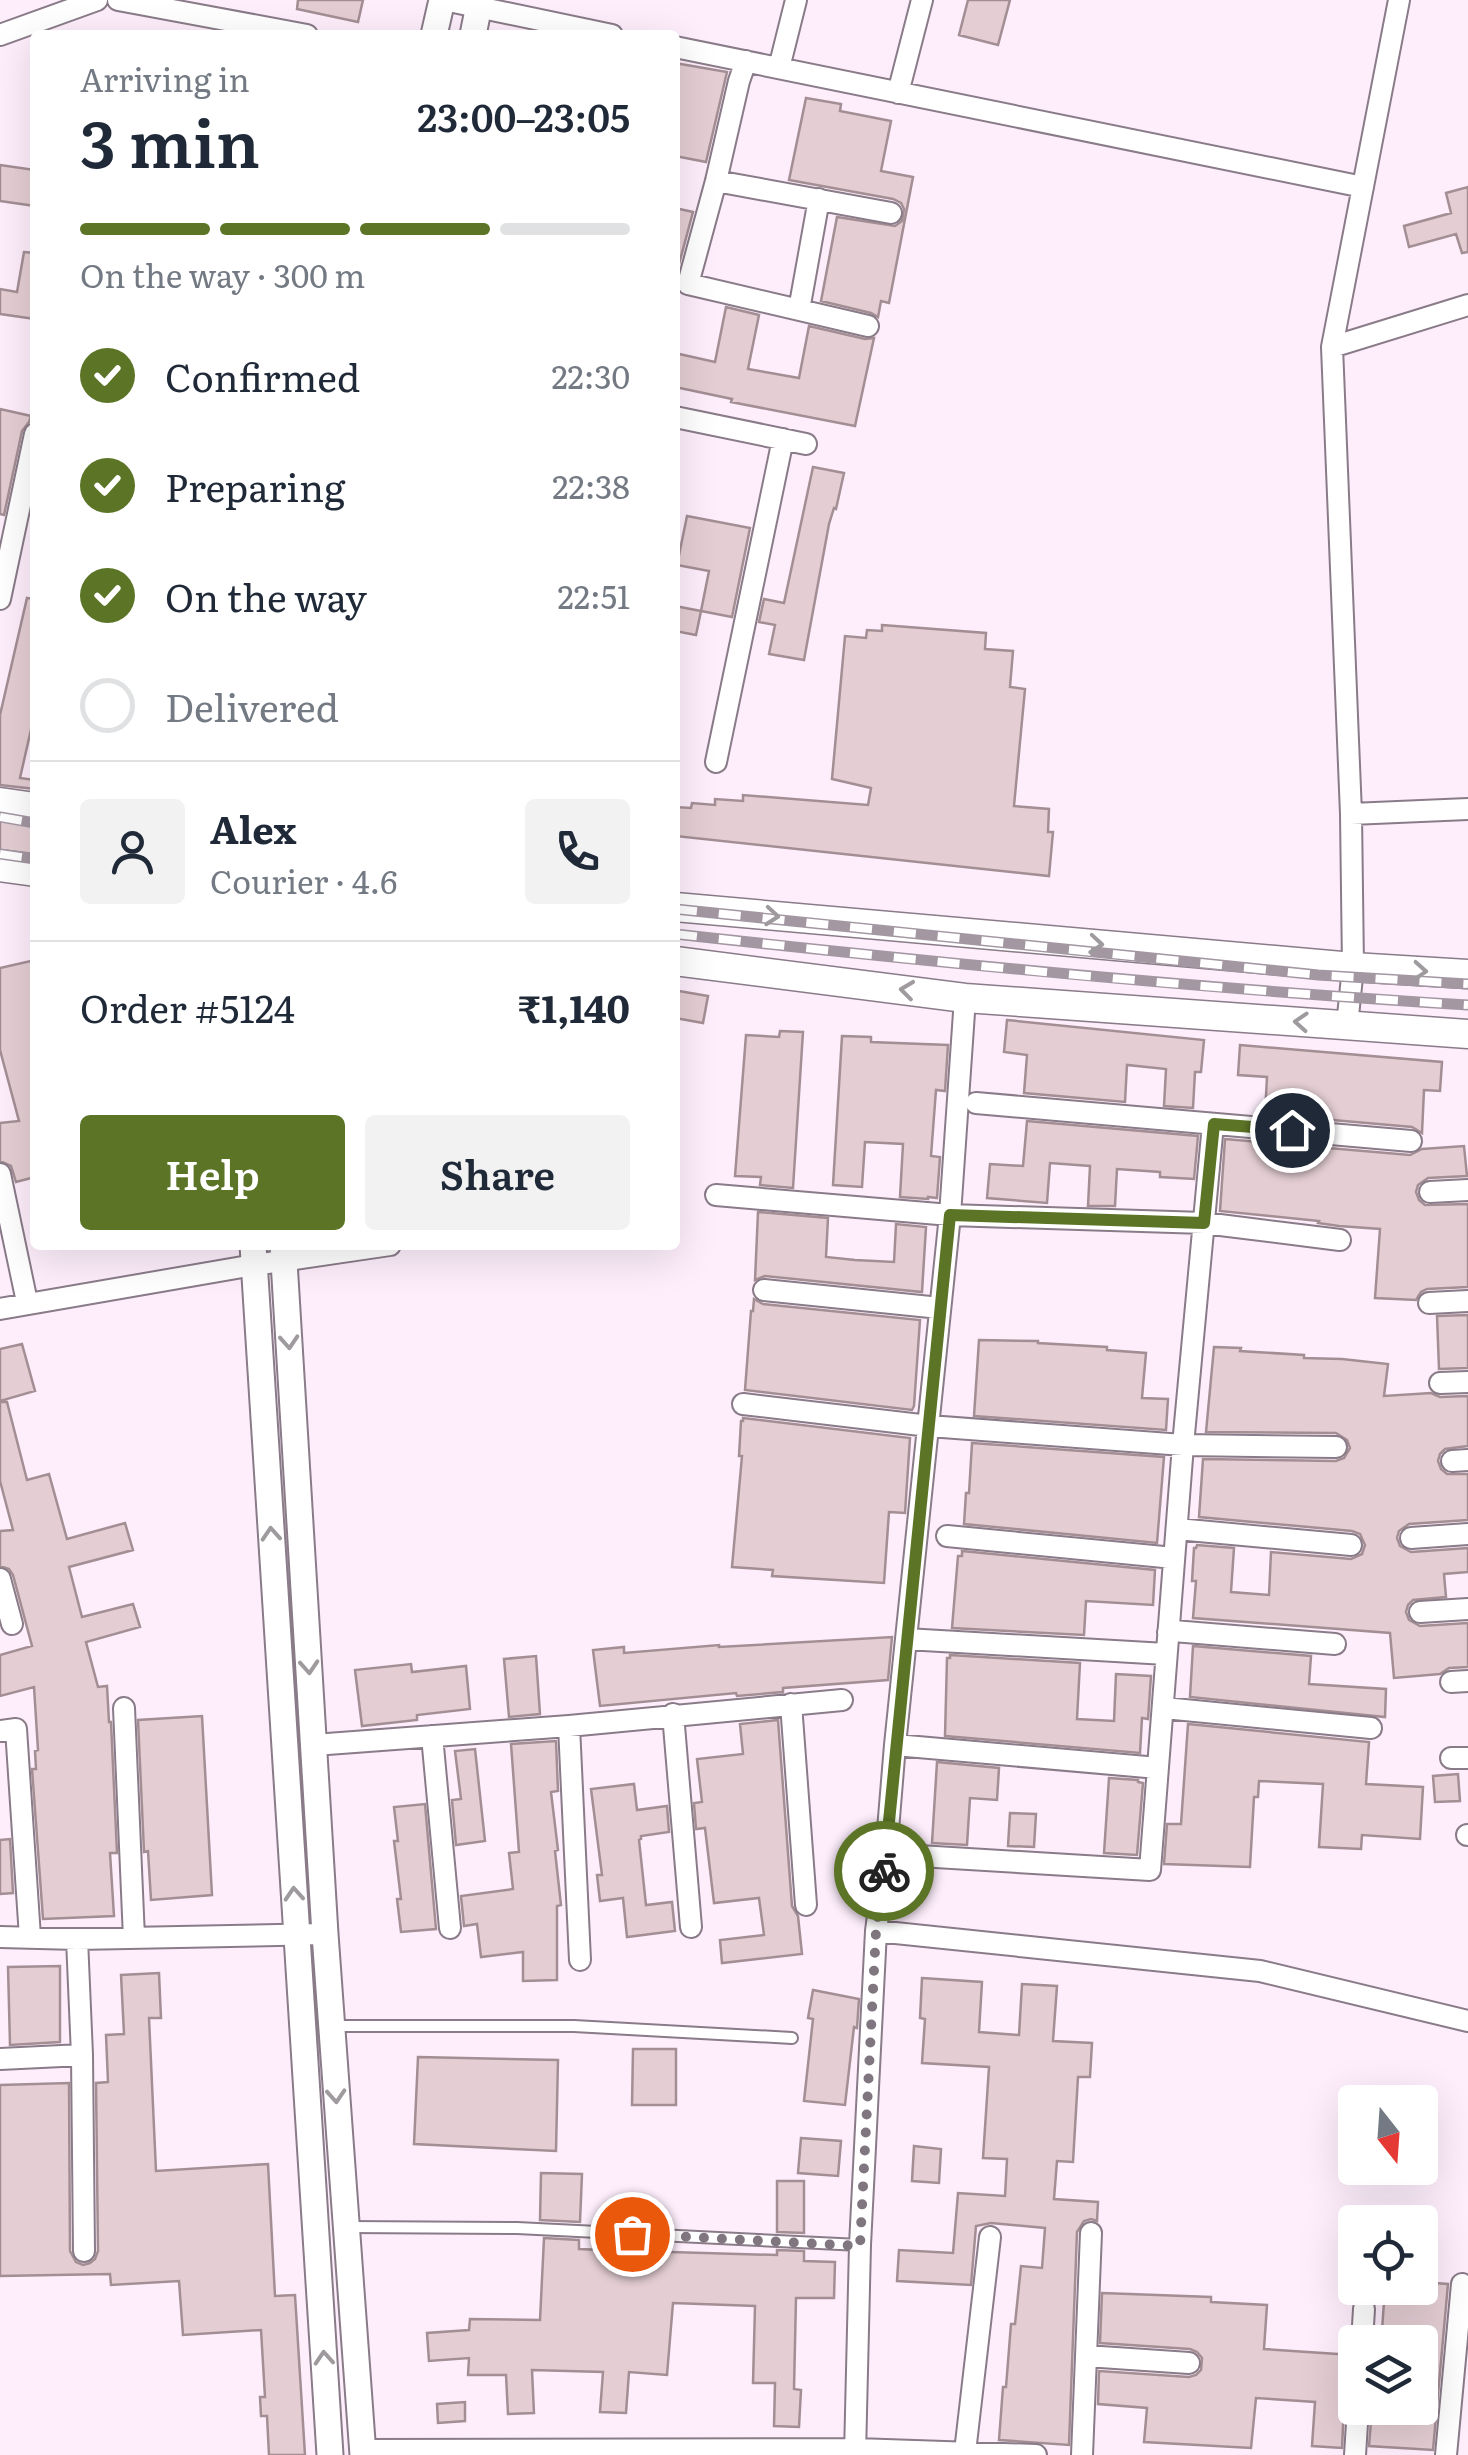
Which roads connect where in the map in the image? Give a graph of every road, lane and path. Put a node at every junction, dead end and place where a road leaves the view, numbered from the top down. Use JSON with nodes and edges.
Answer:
{"nodes":[{"id":1,"x":96,"y":0,"type":"edge"},
{"id":2,"x":118,"y":0,"type":"edge"},
{"id":3,"x":443,"y":0,"type":"edge"},
{"id":4,"x":796,"y":0,"type":"edge"},
{"id":5,"x":922,"y":0,"type":"edge"},
{"id":6,"x":1399,"y":0,"type":"edge"},
{"id":7,"x":480,"y":4,"type":"edge"},
{"id":8,"x":279,"y":30,"type":"edge"},
{"id":9,"x":435,"y":30,"type":"edge"},
{"id":10,"x":474,"y":30,"type":"edge"},
{"id":11,"x":591,"y":30,"type":"edge"},
{"id":12,"x":0,"y":35,"type":"edge"},
{"id":13,"x":680,"y":49,"type":"edge"},
{"id":14,"x":746,"y":62,"type":"junction"},
{"id":15,"x":780,"y":68,"type":"junction"},
{"id":16,"x":898,"y":92,"type":"junction"},
{"id":17,"x":716,"y":181,"type":"junction"},
{"id":18,"x":1363,"y":187,"type":"junction"},
{"id":19,"x":819,"y":199,"type":"junction"},
{"id":20,"x":891,"y":212,"type":"dead end"},
{"id":21,"x":1468,"y":305,"type":"edge"},
{"id":22,"x":799,"y":310,"type":"junction"},
{"id":23,"x":868,"y":326,"type":"dead end"},
{"id":24,"x":1332,"y":347,"type":"junction"},
{"id":25,"x":680,"y":417,"type":"edge"},
{"id":26,"x":783,"y":439,"type":"junction"},
{"id":27,"x":806,"y":444,"type":"dead end"},
{"id":28,"x":30,"y":458,"type":"edge"},
{"id":29,"x":0,"y":599,"type":"edge"},
{"id":30,"x":716,"y":762,"type":"dead end"},
{"id":31,"x":0,"y":802,"type":"edge"},
{"id":32,"x":30,"y":806,"type":"edge"},
{"id":33,"x":1468,"y":809,"type":"edge"},
{"id":34,"x":1351,"y":814,"type":"junction"},
{"id":35,"x":0,"y":866,"type":"edge"},
{"id":36,"x":30,"y":871,"type":"edge"},
{"id":37,"x":680,"y":907,"type":"edge"},
{"id":38,"x":680,"y":961,"type":"edge"},
{"id":39,"x":1353,"y":966,"type":"junction"},
{"id":40,"x":1468,"y":974,"type":"edge"},
{"id":41,"x":965,"y":998,"type":"junction"},
{"id":42,"x":1347,"y":1026,"type":"junction"},
{"id":43,"x":1468,"y":1034,"type":"edge"},
{"id":44,"x":976,"y":1103,"type":"dead end"},
{"id":45,"x":1214,"y":1124,"type":"junction"},
{"id":46,"x":1411,"y":1141,"type":"dead end"},
{"id":47,"x":0,"y":1174,"type":"edge"},
{"id":48,"x":1468,"y":1190,"type":"edge"},
{"id":49,"x":1430,"y":1192,"type":"dead end"},
{"id":50,"x":716,"y":1195,"type":"dead end"},
{"id":51,"x":950,"y":1215,"type":"junction"},
{"id":52,"x":1204,"y":1223,"type":"junction"},
{"id":53,"x":1340,"y":1240,"type":"dead end"},
{"id":54,"x":314,"y":1250,"type":"edge"},
{"id":55,"x":284,"y":1252,"type":"edge"},
{"id":56,"x":253,"y":1255,"type":"edge"},
{"id":57,"x":764,"y":1290,"type":"dead end"},
{"id":58,"x":26,"y":1302,"type":"junction"},
{"id":59,"x":1468,"y":1302,"type":"edge"},
{"id":60,"x":1429,"y":1303,"type":"dead end"},
{"id":61,"x":940,"y":1308,"type":"junction"},
{"id":62,"x":0,"y":1309,"type":"edge"},
{"id":63,"x":1468,"y":1382,"type":"edge"},
{"id":64,"x":1440,"y":1383,"type":"dead end"},
{"id":65,"x":743,"y":1404,"type":"dead end"},
{"id":66,"x":929,"y":1426,"type":"junction"},
{"id":67,"x":1183,"y":1445,"type":"junction"},
{"id":68,"x":1336,"y":1447,"type":"dead end"},
{"id":69,"x":1176,"y":1529,"type":"junction"},
{"id":70,"x":1468,"y":1534,"type":"edge"},
{"id":71,"x":947,"y":1536,"type":"dead end"},
{"id":72,"x":1411,"y":1538,"type":"dead end"},
{"id":73,"x":1351,"y":1545,"type":"dead end"},
{"id":74,"x":1174,"y":1558,"type":"junction"},
{"id":75,"x":0,"y":1578,"type":"edge"},
{"id":76,"x":1468,"y":1610,"type":"edge"},
{"id":77,"x":1420,"y":1612,"type":"dead end"},
{"id":78,"x":12,"y":1624,"type":"dead end"},
{"id":79,"x":1168,"y":1632,"type":"junction"},
{"id":80,"x":906,"y":1639,"type":"junction"},
{"id":81,"x":1335,"y":1644,"type":"dead end"},
{"id":82,"x":1166,"y":1654,"type":"junction"},
{"id":83,"x":842,"y":1700,"type":"dead end"},
{"id":84,"x":791,"y":1704,"type":"junction"},
{"id":85,"x":124,"y":1708,"type":"dead end"},
{"id":86,"x":1164,"y":1708,"type":"junction"},
{"id":87,"x":673,"y":1714,"type":"junction"},
{"id":88,"x":569,"y":1726,"type":"junction"},
{"id":89,"x":1371,"y":1728,"type":"dead end"},
{"id":90,"x":0,"y":1731,"type":"edge"},
{"id":91,"x":432,"y":1736,"type":"junction"},
{"id":92,"x":314,"y":1745,"type":"junction"},
{"id":93,"x":895,"y":1745,"type":"junction"},
{"id":94,"x":1158,"y":1768,"type":"junction"},
{"id":95,"x":886,"y":1854,"type":"junction"},
{"id":96,"x":806,"y":1905,"type":"dead end"},
{"id":97,"x":691,"y":1927,"type":"dead end"},
{"id":98,"x":450,"y":1928,"type":"dead end"},
{"id":99,"x":876,"y":1931,"type":"junction"},
{"id":100,"x":325,"y":1934,"type":"junction"},
{"id":101,"x":296,"y":1935,"type":"junction"},
{"id":102,"x":0,"y":1937,"type":"edge"},
{"id":103,"x":30,"y":1937,"type":"junction"},
{"id":104,"x":134,"y":1938,"type":"junction"},
{"id":105,"x":76,"y":1940,"type":"junction"},
{"id":106,"x":580,"y":1960,"type":"dead end"},
{"id":107,"x":1468,"y":2021,"type":"edge"},
{"id":108,"x":331,"y":2026,"type":"junction"},
{"id":109,"x":792,"y":2038,"type":"dead end"},
{"id":110,"x":82,"y":2055,"type":"junction"},
{"id":111,"x":0,"y":2059,"type":"edge"},
{"id":112,"x":345,"y":2227,"type":"junction"},
{"id":113,"x":1092,"y":2233,"type":"dead end"},
{"id":114,"x":990,"y":2237,"type":"dead end"},
{"id":115,"x":860,"y":2246,"type":"junction"},
{"id":116,"x":84,"y":2252,"type":"dead end"},
{"id":117,"x":1462,"y":2284,"type":"dead end"},
{"id":118,"x":1364,"y":2308,"type":"dead end"},
{"id":119,"x":1363,"y":2325,"type":"edge"},
{"id":120,"x":1086,"y":2356,"type":"junction"},
{"id":121,"x":1189,"y":2363,"type":"dead end"},
{"id":122,"x":1357,"y":2425,"type":"edge"},
{"id":123,"x":363,"y":2452,"type":"edge"},
{"id":124,"x":855,"y":2452,"type":"edge"},
{"id":125,"x":965,"y":2452,"type":"junction"},
{"id":126,"x":330,"y":2455,"type":"edge"},
{"id":127,"x":1036,"y":2455,"type":"edge"},
{"id":128,"x":1082,"y":2455,"type":"edge"},
{"id":129,"x":1355,"y":2455,"type":"edge"},
{"id":130,"x":1446,"y":2455,"type":"edge"}],
"edges":[{"from":1,"to":12,"type":"street"},
{"from":2,"to":8,"type":"street"},
{"from":3,"to":7,"type":"street"},
{"from":3,"to":9,"type":"street"},
{"from":4,"to":15,"type":"street"},
{"from":5,"to":16,"type":"street"},
{"from":6,"to":18,"type":"street"},
{"from":7,"to":10,"type":"street"},
{"from":7,"to":11,"type":"street"},
{"from":13,"to":14,"type":"street"},
{"from":14,"to":15,"type":"street"},
{"from":14,"to":17,"type":"street"},
{"from":15,"to":16,"type":"street"},
{"from":16,"to":18,"type":"street"},
{"from":17,"to":19,"type":"street"},
{"from":17,"to":22,"type":"street"},
{"from":18,"to":24,"type":"street"},
{"from":19,"to":20,"type":"street"},
{"from":19,"to":22,"type":"street"},
{"from":21,"to":24,"type":"street"},
{"from":22,"to":23,"type":"street"},
{"from":24,"to":34,"type":"street"},
{"from":25,"to":26,"type":"street"},
{"from":26,"to":27,"type":"street"},
{"from":26,"to":30,"type":"street"},
{"from":28,"to":29,"type":"street"},
{"from":31,"to":32,"type":"main road"},
{"from":33,"to":34,"type":"street"},
{"from":34,"to":39,"type":"street"},
{"from":35,"to":36,"type":"main road"},
{"from":37,"to":39,"type":"main road","one_way":true},
{"from":41,"to":38,"type":"main road","one_way":true},
{"from":39,"to":40,"type":"main road","one_way":true},
{"from":39,"to":42,"type":"street"},
{"from":42,"to":41,"type":"main road","one_way":true},
{"from":41,"to":51,"type":"street"},
{"from":42,"to":43,"type":"main road"},
{"from":44,"to":45,"type":"street"},
{"from":45,"to":46,"type":"street"},
{"from":45,"to":52,"type":"street"},
{"from":47,"to":58,"type":"street"},
{"from":48,"to":49,"type":"street"},
{"from":50,"to":51,"type":"street"},
{"from":51,"to":52,"type":"street"},
{"from":51,"to":61,"type":"street"},
{"from":52,"to":53,"type":"street"},
{"from":52,"to":67,"type":"street"},
{"from":54,"to":55,"type":"street"},
{"from":55,"to":56,"type":"street"},
{"from":55,"to":92,"type":"street","one_way":true},
{"from":56,"to":58,"type":"street"},
{"from":101,"to":56,"type":"street","one_way":true},
{"from":57,"to":61,"type":"street"},
{"from":58,"to":62,"type":"street"},
{"from":59,"to":60,"type":"street"},
{"from":61,"to":66,"type":"street"},
{"from":63,"to":64,"type":"street"},
{"from":65,"to":66,"type":"street"},
{"from":66,"to":67,"type":"street"},
{"from":66,"to":80,"type":"street"},
{"from":67,"to":68,"type":"street"},
{"from":67,"to":69,"type":"street"},
{"from":69,"to":73,"type":"street"},
{"from":69,"to":74,"type":"street"},
{"from":70,"to":72,"type":"street"},
{"from":71,"to":74,"type":"street"},
{"from":74,"to":79,"type":"street"},
{"from":75,"to":78,"type":"street"},
{"from":76,"to":77,"type":"street"},
{"from":79,"to":81,"type":"street"},
{"from":79,"to":82,"type":"street"},
{"from":80,"to":82,"type":"street"},
{"from":80,"to":93,"type":"street"},
{"from":82,"to":86,"type":"street"},
{"from":83,"to":84,"type":"street"},
{"from":84,"to":87,"type":"street"},
{"from":84,"to":96,"type":"street"},
{"from":85,"to":104,"type":"street"},
{"from":86,"to":89,"type":"street"},
{"from":86,"to":94,"type":"street"},
{"from":87,"to":88,"type":"street"},
{"from":87,"to":97,"type":"street"},
{"from":88,"to":91,"type":"street"},
{"from":88,"to":106,"type":"street"},
{"from":90,"to":103,"type":"street"},
{"from":91,"to":92,"type":"street"},
{"from":91,"to":98,"type":"street"},
{"from":92,"to":100,"type":"street"},
{"from":93,"to":94,"type":"street"},
{"from":93,"to":95,"type":"street"},
{"from":94,"to":95,"type":"street"},
{"from":95,"to":99,"type":"street"},
{"from":99,"to":107,"type":"street"},
{"from":99,"to":115,"type":"street"},
{"from":100,"to":101,"type":"street"},
{"from":100,"to":108,"type":"street"},
{"from":101,"to":104,"type":"street"},
{"from":126,"to":101,"type":"street","one_way":true},
{"from":102,"to":103,"type":"street"},
{"from":103,"to":105,"type":"street"},
{"from":104,"to":105,"type":"street"},
{"from":105,"to":110,"type":"street"},
{"from":108,"to":109,"type":"lane"},
{"from":108,"to":112,"type":"street","one_way":true},
{"from":110,"to":111,"type":"street"},
{"from":110,"to":116,"type":"street"},
{"from":112,"to":115,"type":"lane"},
{"from":112,"to":123,"type":"street"},
{"from":113,"to":120,"type":"street"},
{"from":114,"to":125,"type":"street"},
{"from":115,"to":124,"type":"street"},
{"from":117,"to":130,"type":"street"},
{"from":118,"to":119,"type":"street"},
{"from":120,"to":121,"type":"street"},
{"from":120,"to":128,"type":"street"},
{"from":122,"to":129,"type":"street"},
{"from":123,"to":124,"type":"street"},
{"from":124,"to":125,"type":"street"},
{"from":125,"to":127,"type":"street"}]}
